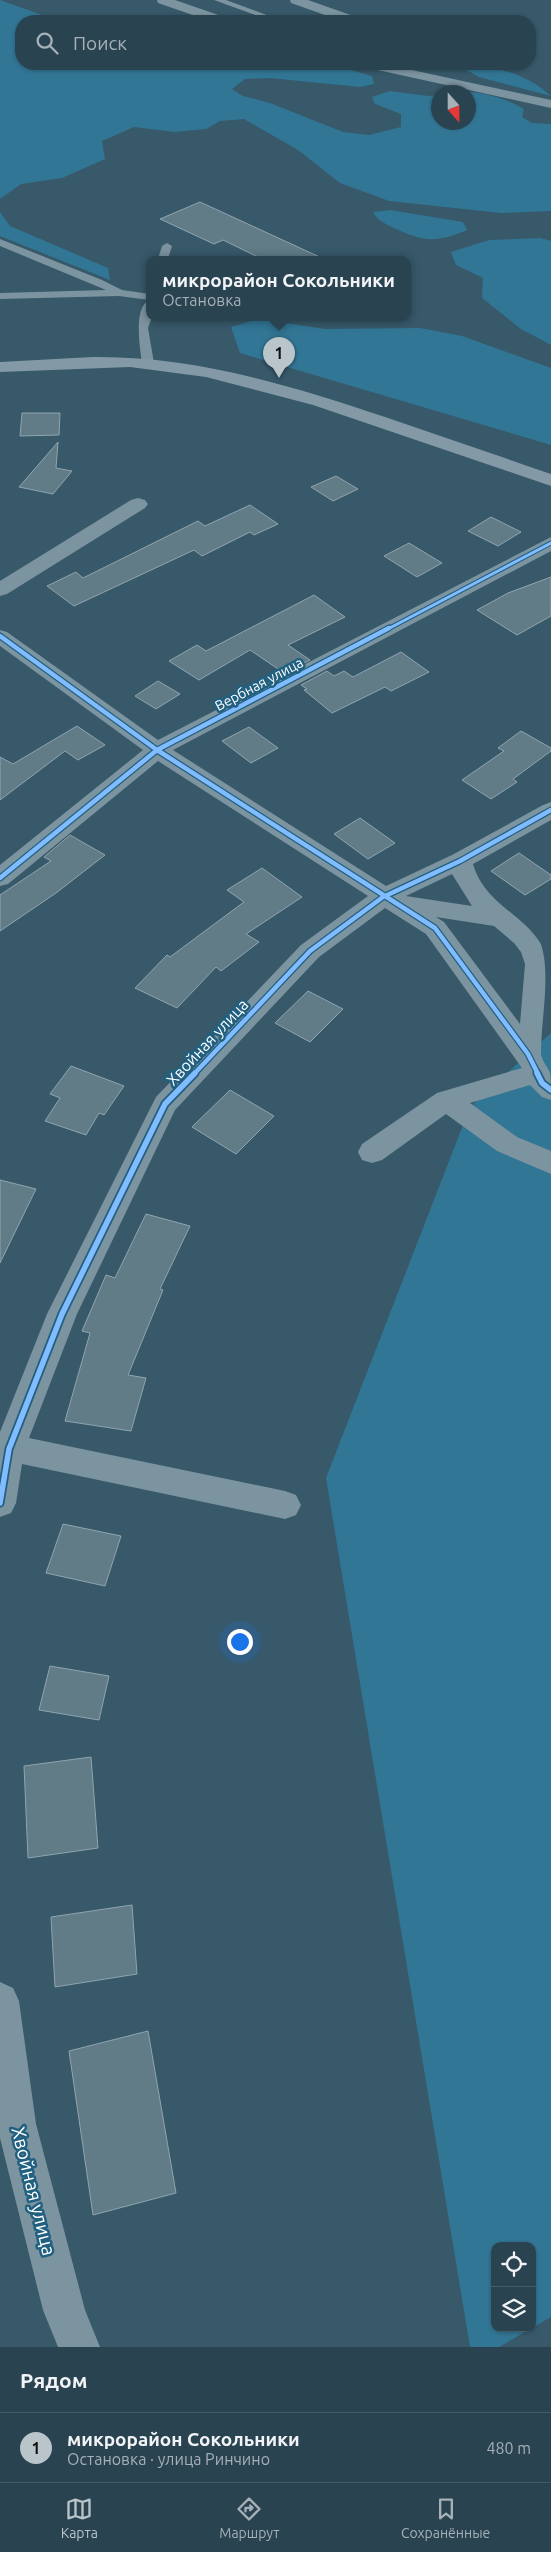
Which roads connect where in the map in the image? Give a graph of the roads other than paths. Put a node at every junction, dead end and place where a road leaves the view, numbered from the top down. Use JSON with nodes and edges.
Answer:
{"nodes":[{"id":1,"x":163,"y":0,"type":"edge"},
{"id":2,"x":204,"y":0,"type":"edge"},
{"id":3,"x":218,"y":0,"type":"edge"},
{"id":4,"x":296,"y":0,"type":"edge"},
{"id":5,"x":183,"y":7,"type":"junction"},
{"id":6,"x":205,"y":15,"type":"edge"},
{"id":7,"x":262,"y":15,"type":"edge"},
{"id":8,"x":336,"y":15,"type":"edge"},
{"id":9,"x":417,"y":70,"type":"edge"},
{"id":10,"x":551,"y":104,"type":"edge"},
{"id":11,"x":0,"y":242,"type":"edge"},
{"id":12,"x":167,"y":246,"type":"dead end"},
{"id":13,"x":165,"y":256,"type":"edge"},
{"id":14,"x":119,"y":293,"type":"junction"},
{"id":15,"x":0,"y":296,"type":"edge"},
{"id":16,"x":146,"y":296,"type":"edge"},
{"id":17,"x":146,"y":317,"type":"edge"},
{"id":18,"x":148,"y":363,"type":"junction"},
{"id":19,"x":0,"y":366,"type":"edge"},
{"id":20,"x":551,"y":480,"type":"edge"},
{"id":21,"x":138,"y":504,"type":"dead end"},
{"id":22,"x":551,"y":543,"type":"edge"},
{"id":23,"x":0,"y":590,"type":"edge"},
{"id":24,"x":0,"y":636,"type":"edge"},
{"id":25,"x":157,"y":750,"type":"junction"},
{"id":26,"x":551,"y":810,"type":"edge"},
{"id":27,"x":460,"y":861,"type":"junction"},
{"id":28,"x":0,"y":878,"type":"edge"},
{"id":29,"x":395,"y":895,"type":"junction"},
{"id":30,"x":498,"y":918,"type":"junction"},
{"id":31,"x":539,"y":1072,"type":"edge"},
{"id":32,"x":446,"y":1100,"type":"junction"},
{"id":33,"x":372,"y":1152,"type":"dead end"},
{"id":34,"x":551,"y":1163,"type":"edge"},
{"id":35,"x":5,"y":1448,"type":"edge"},
{"id":36,"x":0,"y":1503,"type":"edge"},
{"id":37,"x":286,"y":1505,"type":"dead end"},
{"id":38,"x":0,"y":2001,"type":"edge"},
{"id":39,"x":78,"y":2347,"type":"edge"}],
"edges":[{"from":1,"to":5,"type":"street"},
{"from":2,"to":5,"type":"street"},
{"from":3,"to":7,"type":"lane"},
{"from":4,"to":8,"type":"street"},
{"from":5,"to":6,"type":"street"},
{"from":9,"to":10,"type":"street"},
{"from":11,"to":14,"type":"lane"},
{"from":12,"to":13,"type":"lane"},
{"from":14,"to":15,"type":"lane"},
{"from":14,"to":16,"type":"lane"},
{"from":17,"to":18,"type":"lane"},
{"from":18,"to":19,"type":"street"},
{"from":18,"to":20,"type":"street"},
{"from":21,"to":23,"type":"street"},
{"from":22,"to":25,"type":"street","name":"Вербная улица"},
{"from":24,"to":25,"type":"street"},
{"from":25,"to":28,"type":"street","name":"Вербная улица"},
{"from":25,"to":29,"type":"street"},
{"from":26,"to":27,"type":"street","name":"Хвойная улица"},
{"from":27,"to":29,"type":"street","name":"Хвойная улица"},
{"from":27,"to":30,"type":"street"},
{"from":29,"to":30,"type":"street"},
{"from":29,"to":31,"type":"street"},
{"from":29,"to":35,"type":"street","name":"Хвойная улица"},
{"from":30,"to":31,"type":"street"},
{"from":31,"to":32,"type":"street"},
{"from":32,"to":33,"type":"street"},
{"from":32,"to":34,"type":"street"},
{"from":35,"to":36,"type":"street","name":"Хвойная улица"},
{"from":35,"to":37,"type":"street"},
{"from":38,"to":39,"type":"street","name":"Хвойная улица"}]}
